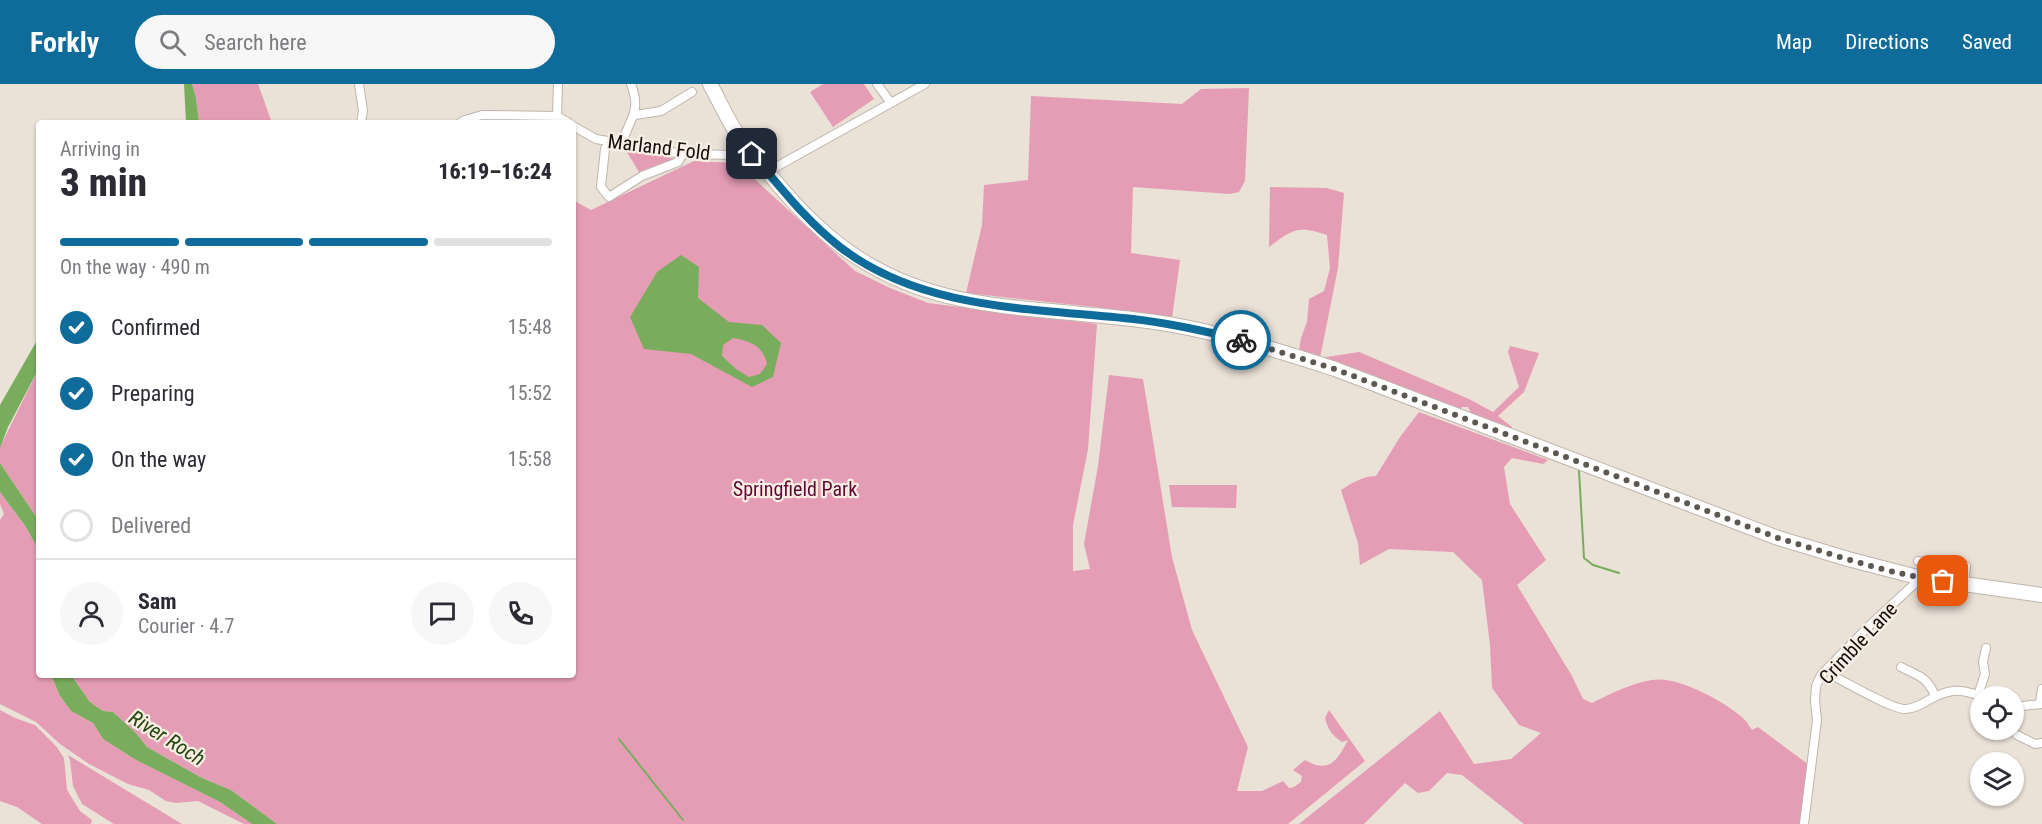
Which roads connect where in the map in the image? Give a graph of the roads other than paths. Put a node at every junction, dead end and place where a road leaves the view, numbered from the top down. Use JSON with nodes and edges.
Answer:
{"nodes":[{"id":1,"x":359,"y":84,"type":"edge"},
{"id":2,"x":558,"y":84,"type":"edge"},
{"id":3,"x":631,"y":84,"type":"edge"},
{"id":4,"x":710,"y":84,"type":"edge"},
{"id":5,"x":877,"y":84,"type":"edge"},
{"id":6,"x":925,"y":84,"type":"edge"},
{"id":7,"x":692,"y":92,"type":"dead end"},
{"id":8,"x":891,"y":103,"type":"junction"},
{"id":9,"x":635,"y":115,"type":"junction"},
{"id":10,"x":557,"y":116,"type":"junction"},
{"id":11,"x":362,"y":120,"type":"edge"},
{"id":12,"x":465,"y":120,"type":"edge"},
{"id":13,"x":563,"y":120,"type":"edge"},
{"id":14,"x":576,"y":128,"type":"edge"},
{"id":15,"x":609,"y":142,"type":"junction"},
{"id":16,"x":622,"y":144,"type":"junction"},
{"id":17,"x":748,"y":149,"type":"junction"},
{"id":18,"x":683,"y":154,"type":"junction"},
{"id":19,"x":767,"y":172,"type":"junction"},
{"id":20,"x":1918,"y":561,"type":"dead end"},
{"id":21,"x":1921,"y":578,"type":"junction"},
{"id":22,"x":1964,"y":584,"type":"junction"},
{"id":23,"x":2042,"y":595,"type":"edge"},
{"id":24,"x":1986,"y":648,"type":"dead end"},
{"id":25,"x":1900,"y":667,"type":"dead end"},
{"id":26,"x":1837,"y":678,"type":"dead end"},
{"id":27,"x":1982,"y":686,"type":"edge"},
{"id":28,"x":2042,"y":689,"type":"edge"},
{"id":29,"x":1970,"y":693,"type":"edge"},
{"id":30,"x":1935,"y":696,"type":"junction"},
{"id":31,"x":2041,"y":704,"type":"edge"},
{"id":32,"x":2024,"y":706,"type":"edge"},
{"id":33,"x":2024,"y":738,"type":"edge"},
{"id":34,"x":2042,"y":743,"type":"edge"},
{"id":35,"x":1804,"y":824,"type":"edge"}],
"edges":[{"from":1,"to":11,"type":"street"},
{"from":2,"to":10,"type":"street"},
{"from":3,"to":9,"type":"street"},
{"from":4,"to":17,"type":"highway"},
{"from":5,"to":8,"type":"street"},
{"from":6,"to":8,"type":"street"},
{"from":7,"to":9,"type":"street"},
{"from":8,"to":19,"type":"street"},
{"from":9,"to":16,"type":"street"},
{"from":10,"to":12,"type":"street"},
{"from":10,"to":13,"type":"street"},
{"from":14,"to":15,"type":"street","name":"Marland Fold"},
{"from":15,"to":16,"type":"street","name":"Marland Fold"},
{"from":15,"to":18,"type":"street"},
{"from":16,"to":18,"type":"street","name":"Marland Fold"},
{"from":17,"to":18,"type":"street","name":"Marland Fold"},
{"from":17,"to":19,"type":"highway"},
{"from":19,"to":21,"type":"highway"},
{"from":20,"to":22,"type":"street"},
{"from":21,"to":22,"type":"highway"},
{"from":21,"to":35,"type":"street","name":"Crimble Lane"},
{"from":22,"to":23,"type":"highway"},
{"from":24,"to":27,"type":"street"},
{"from":25,"to":30,"type":"street"},
{"from":26,"to":30,"type":"street"},
{"from":28,"to":31,"type":"street"},
{"from":29,"to":30,"type":"street"},
{"from":31,"to":32,"type":"street"},
{"from":33,"to":34,"type":"street"}]}
